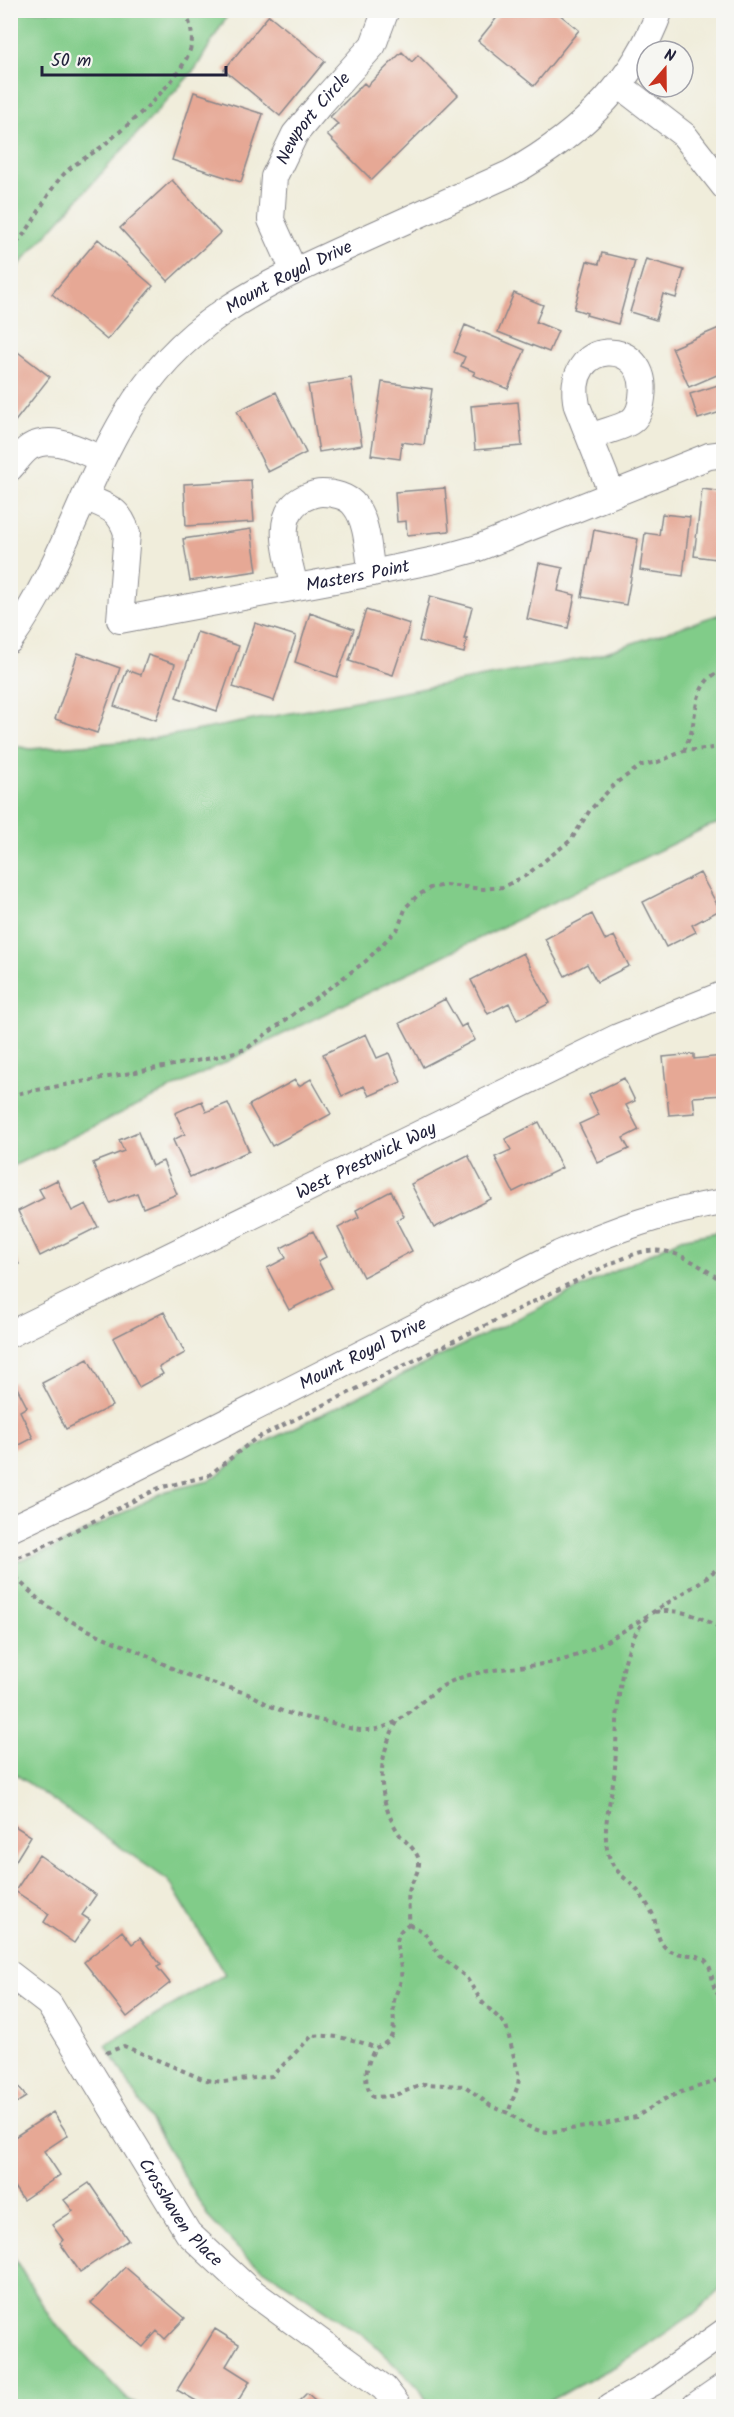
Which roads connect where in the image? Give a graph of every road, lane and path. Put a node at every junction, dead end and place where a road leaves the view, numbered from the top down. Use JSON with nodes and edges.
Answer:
{"nodes":[{"id":1,"x":186,"y":10,"type":"edge"},
{"id":2,"x":387,"y":10,"type":"edge"},
{"id":3,"x":660,"y":10,"type":"edge"},
{"id":4,"x":619,"y":85,"type":"junction"},
{"id":5,"x":723,"y":186,"type":"edge"},
{"id":6,"x":10,"y":249,"type":"edge"},
{"id":7,"x":294,"y":271,"type":"junction"},
{"id":8,"x":591,"y":437,"type":"dead end"},
{"id":9,"x":723,"y":454,"type":"edge"},
{"id":10,"x":102,"y":459,"type":"junction"},
{"id":11,"x":10,"y":468,"type":"edge"},
{"id":12,"x":612,"y":494,"type":"junction"},
{"id":13,"x":85,"y":497,"type":"junction"},
{"id":14,"x":372,"y":573,"type":"junction"},
{"id":15,"x":295,"y":587,"type":"junction"},
{"id":16,"x":10,"y":640,"type":"edge"},
{"id":17,"x":723,"y":670,"type":"edge"},
{"id":18,"x":723,"y":747,"type":"edge"},
{"id":19,"x":684,"y":751,"type":"junction"},
{"id":20,"x":723,"y":994,"type":"edge"},
{"id":21,"x":10,"y":1095,"type":"edge"},
{"id":22,"x":723,"y":1202,"type":"edge"},
{"id":23,"x":723,"y":1282,"type":"edge"},
{"id":24,"x":10,"y":1334,"type":"edge"},
{"id":25,"x":10,"y":1529,"type":"edge"},
{"id":26,"x":10,"y":1560,"type":"edge"},
{"id":27,"x":723,"y":1562,"type":"edge"},
{"id":28,"x":10,"y":1570,"type":"edge"},
{"id":29,"x":652,"y":1612,"type":"junction"},
{"id":30,"x":723,"y":1632,"type":"edge"},
{"id":31,"x":398,"y":1722,"type":"junction"},
{"id":32,"x":409,"y":1924,"type":"junction"},
{"id":33,"x":10,"y":1974,"type":"edge"},
{"id":34,"x":723,"y":1999,"type":"edge"},
{"id":35,"x":375,"y":2048,"type":"junction"},
{"id":36,"x":86,"y":2065,"type":"junction"},
{"id":37,"x":723,"y":2075,"type":"edge"},
{"id":38,"x":508,"y":2114,"type":"junction"},
{"id":39,"x":723,"y":2332,"type":"edge"},
{"id":40,"x":723,"y":2386,"type":"edge"},
{"id":41,"x":398,"y":2406,"type":"edge"},
{"id":42,"x":611,"y":2406,"type":"edge"},
{"id":43,"x":695,"y":2406,"type":"edge"}],
"edges":[{"from":1,"to":6,"type":"path"},
{"from":2,"to":7,"type":"street","name":"Newport Circle"},
{"from":3,"to":4,"type":"street","name":"Mount Royal Drive"},
{"from":4,"to":5,"type":"street"},
{"from":4,"to":7,"type":"street","name":"Mount Royal Drive"},
{"from":7,"to":10,"type":"street","name":"Mount Royal Drive"},
{"from":8,"to":12,"type":"street"},
{"from":9,"to":12,"type":"street","name":"Masters Point"},
{"from":10,"to":11,"type":"street"},
{"from":10,"to":13,"type":"street","name":"Mount Royal Drive"},
{"from":12,"to":14,"type":"street","name":"Masters Point"},
{"from":13,"to":15,"type":"street","name":"Masters Point"},
{"from":13,"to":16,"type":"street","name":"Mount Royal Drive"},
{"from":14,"to":15,"type":"street","name":"Masters Point"},
{"from":14,"to":15,"type":"street"},
{"from":17,"to":19,"type":"path"},
{"from":18,"to":19,"type":"path"},
{"from":19,"to":21,"type":"path"},
{"from":20,"to":24,"type":"street","name":"West Prestwick Way"},
{"from":22,"to":25,"type":"street","name":"Mount Royal Drive"},
{"from":23,"to":26,"type":"path"},
{"from":27,"to":29,"type":"path"},
{"from":28,"to":31,"type":"path"},
{"from":29,"to":30,"type":"path"},
{"from":29,"to":31,"type":"path"},
{"from":29,"to":34,"type":"path"},
{"from":31,"to":32,"type":"path"},
{"from":32,"to":35,"type":"path"},
{"from":32,"to":38,"type":"path"},
{"from":33,"to":36,"type":"street","name":"Crosshaven Place"},
{"from":35,"to":36,"type":"path"},
{"from":35,"to":38,"type":"path"},
{"from":36,"to":41,"type":"street","name":"Crosshaven Place"},
{"from":37,"to":38,"type":"path"},
{"from":39,"to":42,"type":"street"},
{"from":40,"to":43,"type":"street"}]}
